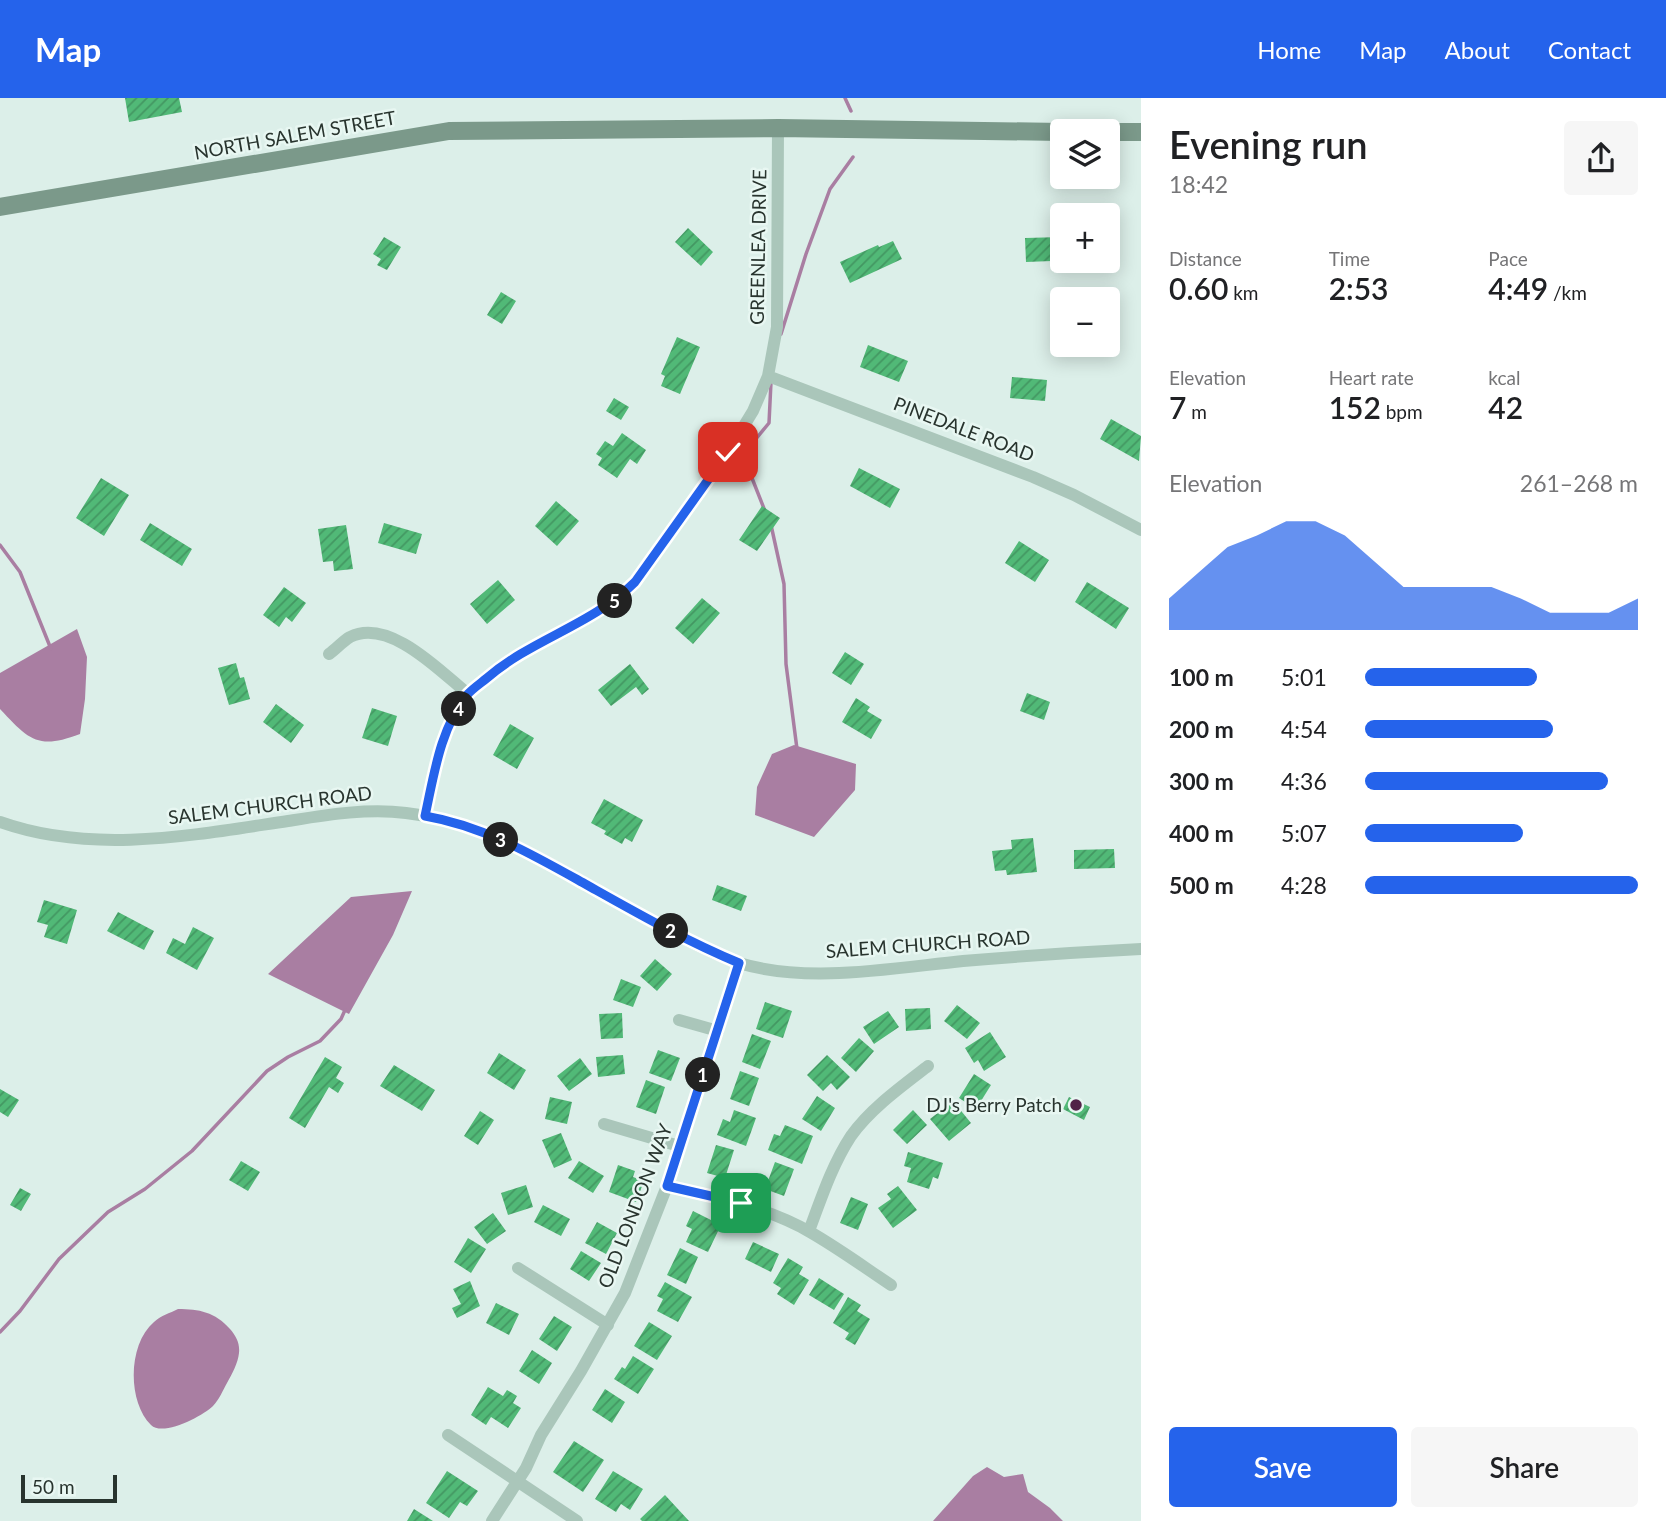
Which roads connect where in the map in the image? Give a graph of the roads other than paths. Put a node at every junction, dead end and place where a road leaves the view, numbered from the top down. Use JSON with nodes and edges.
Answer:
{"nodes":[{"id":1,"x":778,"y":128,"type":"junction"},
{"id":2,"x":1050,"y":132,"type":"edge"},
{"id":3,"x":1120,"y":132,"type":"edge"},
{"id":4,"x":1141,"y":132,"type":"edge"},
{"id":5,"x":0,"y":206,"type":"edge"},
{"id":6,"x":768,"y":376,"type":"junction"},
{"id":7,"x":1141,"y":530,"type":"edge"},
{"id":8,"x":329,"y":654,"type":"dead end"},
{"id":9,"x":468,"y":694,"type":"junction"},
{"id":10,"x":425,"y":816,"type":"junction"},
{"id":11,"x":0,"y":822,"type":"edge"},
{"id":12,"x":1141,"y":949,"type":"edge"},
{"id":13,"x":739,"y":963,"type":"junction"},
{"id":14,"x":679,"y":1020,"type":"dead end"},
{"id":15,"x":718,"y":1031,"type":"junction"},
{"id":16,"x":928,"y":1066,"type":"dead end"},
{"id":17,"x":604,"y":1124,"type":"dead end"},
{"id":18,"x":679,"y":1146,"type":"junction"},
{"id":19,"x":667,"y":1186,"type":"junction"},
{"id":20,"x":809,"y":1231,"type":"junction"},
{"id":21,"x":518,"y":1268,"type":"dead end"},
{"id":22,"x":891,"y":1285,"type":"dead end"},
{"id":23,"x":608,"y":1325,"type":"junction"},
{"id":24,"x":448,"y":1435,"type":"dead end"},
{"id":25,"x":517,"y":1482,"type":"junction"},
{"id":26,"x":492,"y":1521,"type":"edge"},
{"id":27,"x":577,"y":1521,"type":"edge"}],
"edges":[{"from":1,"to":2,"type":"main road","name":"NORTH SALEM STREET"},
{"from":1,"to":5,"type":"main road","name":"NORTH SALEM STREET"},
{"from":1,"to":6,"type":"street","name":"GREENLEA DRIVE"},
{"from":3,"to":4,"type":"main road"},
{"from":6,"to":7,"type":"street","name":"PINEDALE ROAD"},
{"from":6,"to":9,"type":"street","name":"GREENLEA DRIVE"},
{"from":8,"to":9,"type":"street"},
{"from":9,"to":10,"type":"street","name":"GREENLEA DRIVE"},
{"from":10,"to":11,"type":"street","name":"SALEM CHURCH ROAD"},
{"from":10,"to":13,"type":"street","name":"SALEM CHURCH ROAD"},
{"from":12,"to":13,"type":"street","name":"SALEM CHURCH ROAD"},
{"from":13,"to":15,"type":"street","name":"OLD LONDON WAY"},
{"from":14,"to":15,"type":"street"},
{"from":15,"to":18,"type":"street","name":"OLD LONDON WAY"},
{"from":16,"to":20,"type":"street"},
{"from":17,"to":18,"type":"street"},
{"from":18,"to":19,"type":"street","name":"OLD LONDON WAY"},
{"from":19,"to":20,"type":"street"},
{"from":19,"to":23,"type":"street","name":"OLD LONDON WAY"},
{"from":20,"to":22,"type":"street"},
{"from":21,"to":23,"type":"street"},
{"from":23,"to":25,"type":"street","name":"OLD LONDON WAY"},
{"from":24,"to":25,"type":"street"},
{"from":25,"to":26,"type":"street","name":"OLD LONDON WAY"},
{"from":25,"to":27,"type":"street"}]}
